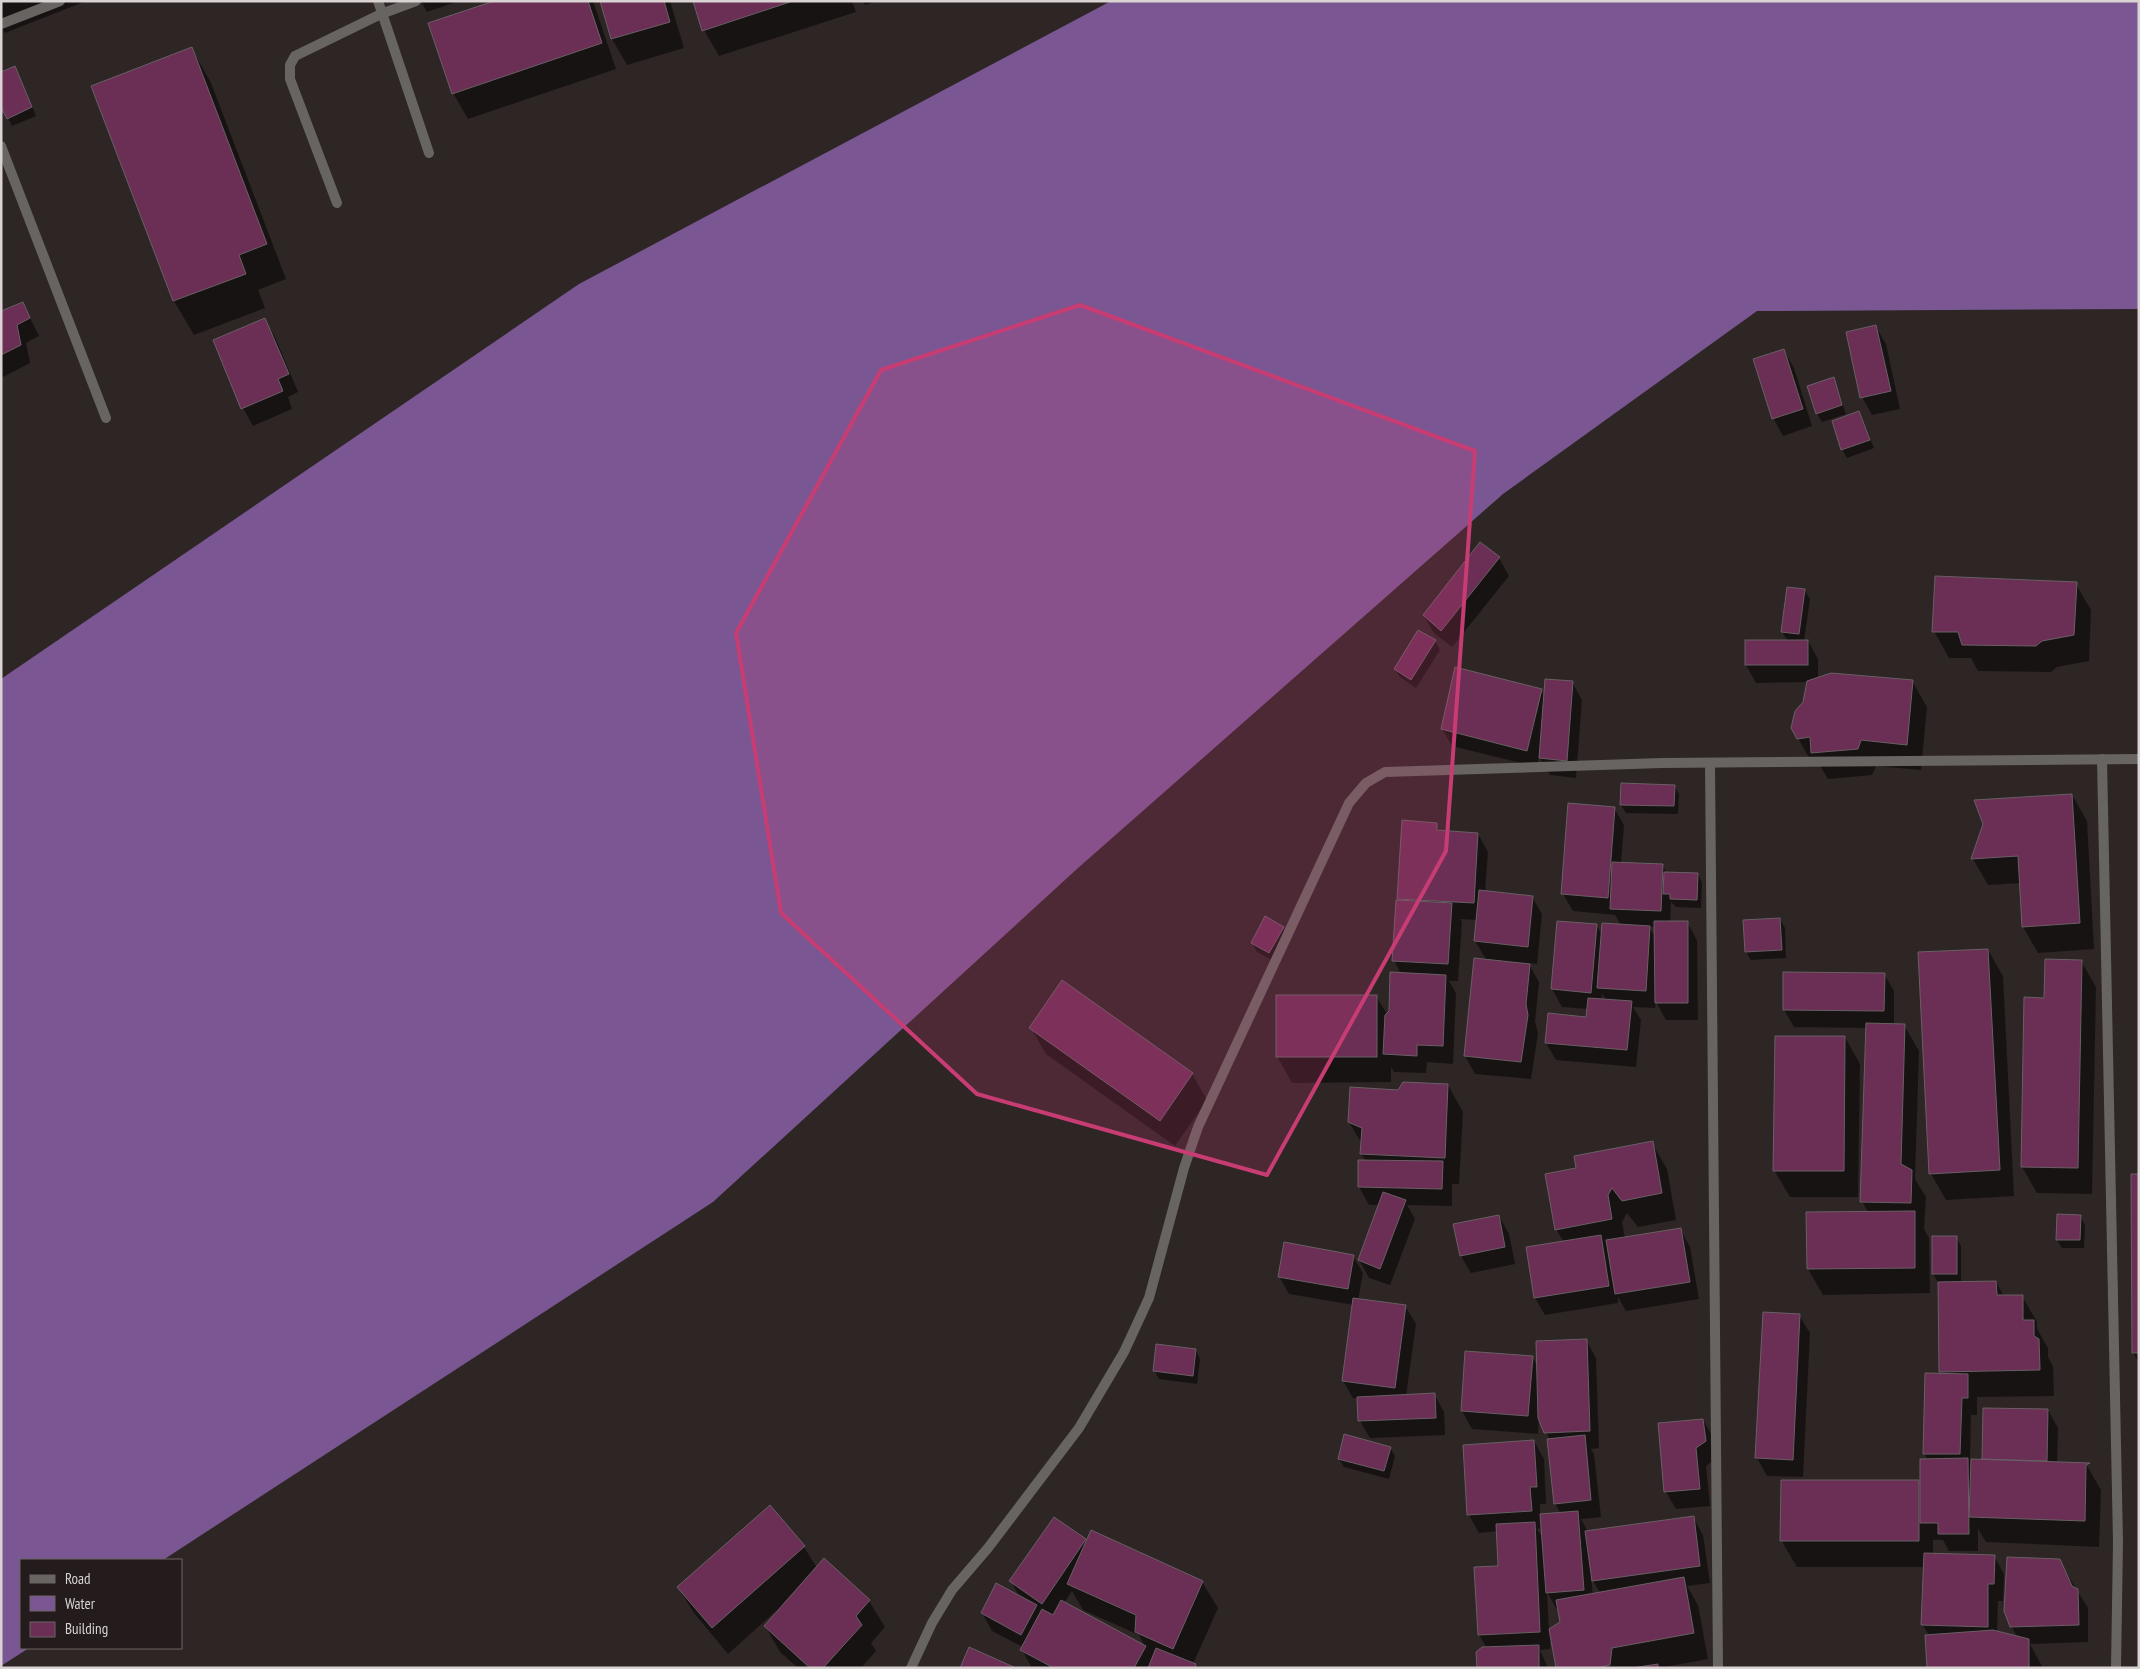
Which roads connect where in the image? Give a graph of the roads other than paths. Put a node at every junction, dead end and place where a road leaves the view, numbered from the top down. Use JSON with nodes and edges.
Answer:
{"nodes":[{"id":1,"x":60,"y":1,"type":"edge"},
{"id":2,"x":378,"y":1,"type":"edge"},
{"id":3,"x":416,"y":1,"type":"edge"},
{"id":4,"x":381,"y":14,"type":"junction"},
{"id":5,"x":1,"y":24,"type":"edge"},
{"id":6,"x":1,"y":146,"type":"edge"},
{"id":7,"x":429,"y":153,"type":"dead end"},
{"id":8,"x":337,"y":203,"type":"dead end"},
{"id":9,"x":106,"y":418,"type":"dead end"},
{"id":10,"x":2102,"y":759,"type":"junction"},
{"id":11,"x":2139,"y":759,"type":"edge"},
{"id":12,"x":1710,"y":763,"type":"junction"},
{"id":13,"x":911,"y":1668,"type":"edge"},
{"id":14,"x":1718,"y":1668,"type":"edge"},
{"id":15,"x":2116,"y":1668,"type":"edge"}],
"edges":[{"from":1,"to":5,"type":"street"},
{"from":2,"to":4,"type":"street"},
{"from":3,"to":4,"type":"street"},
{"from":4,"to":7,"type":"street"},
{"from":4,"to":8,"type":"street"},
{"from":6,"to":9,"type":"street"},
{"from":10,"to":11,"type":"street"},
{"from":10,"to":12,"type":"street"},
{"from":10,"to":15,"type":"street"},
{"from":12,"to":13,"type":"street"},
{"from":12,"to":14,"type":"street"}]}
